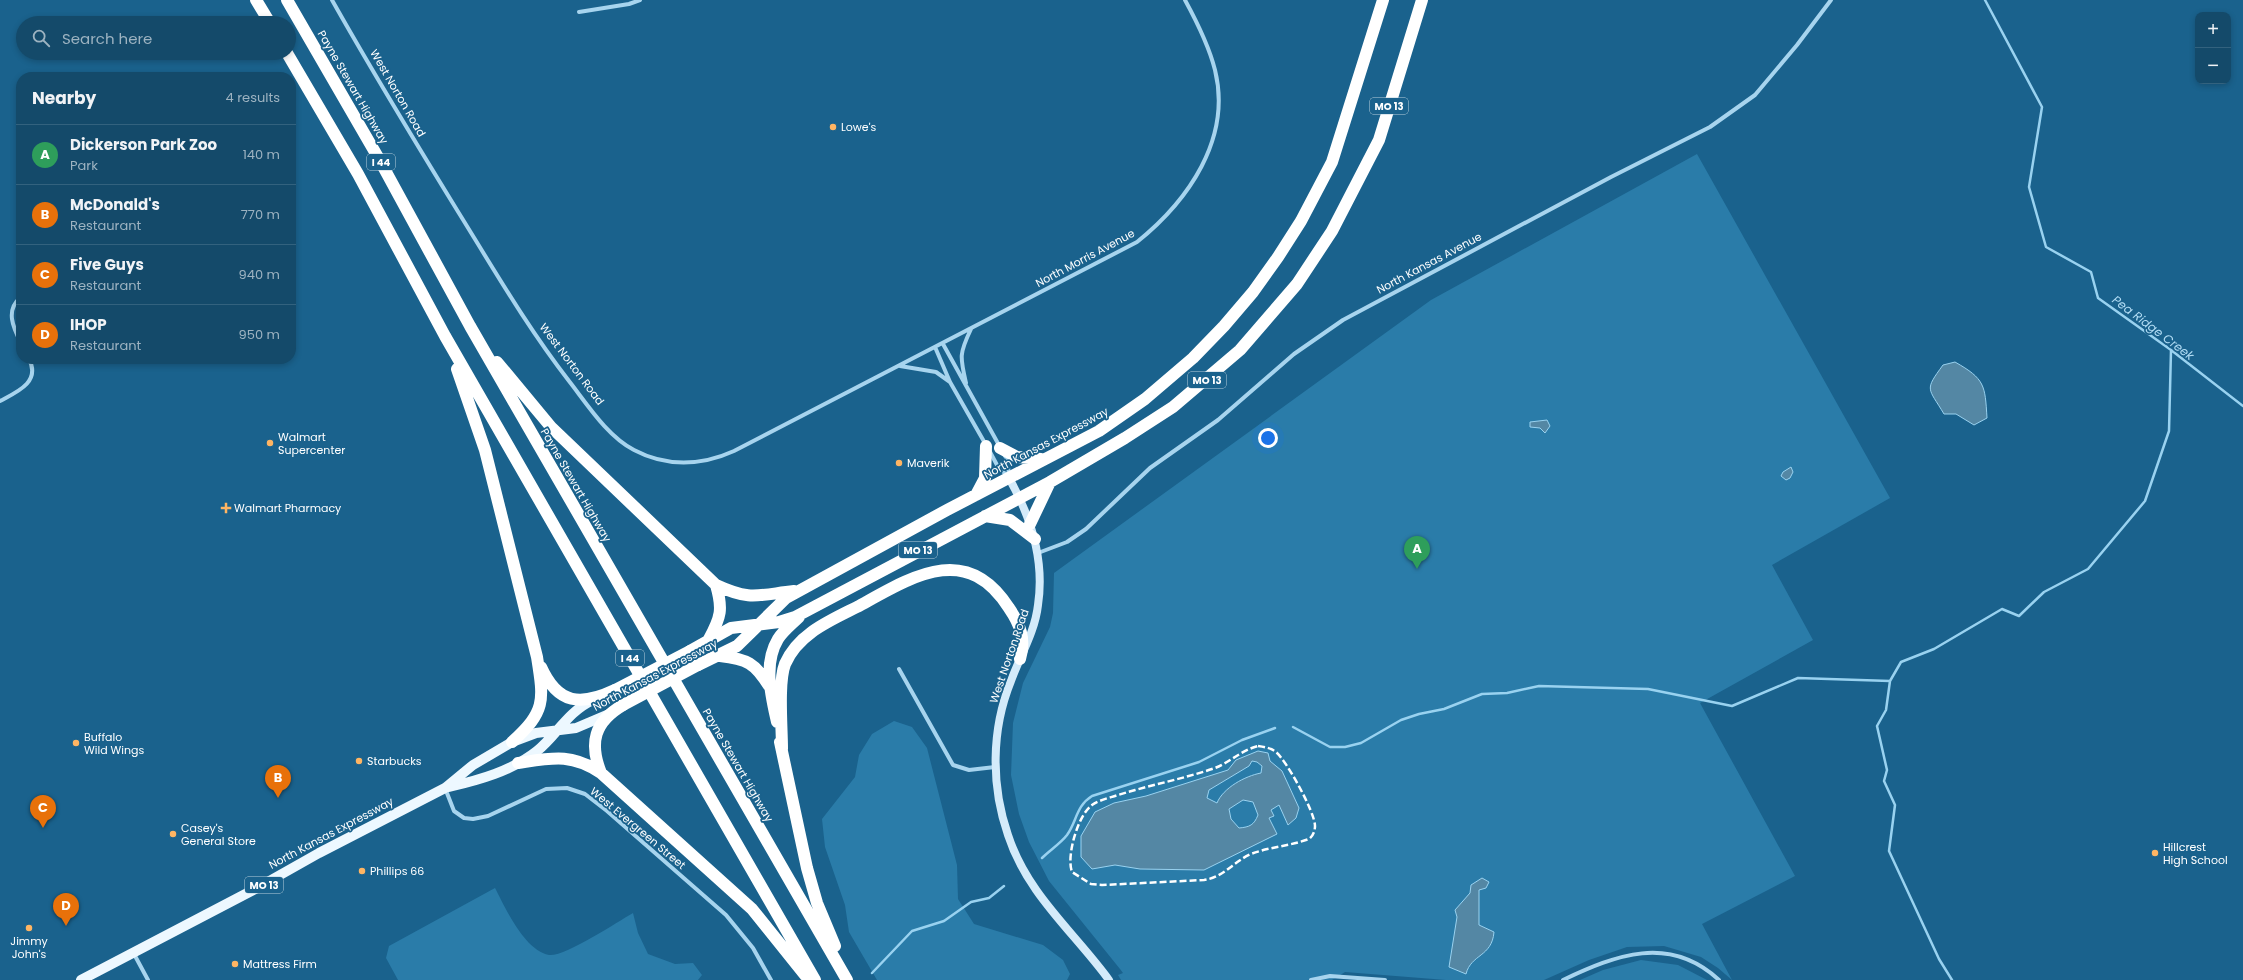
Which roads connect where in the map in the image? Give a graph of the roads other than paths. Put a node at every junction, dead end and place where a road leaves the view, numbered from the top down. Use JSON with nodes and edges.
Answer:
{"nodes":[{"id":1,"x":256,"y":0,"type":"edge"},
{"id":2,"x":287,"y":0,"type":"edge"},
{"id":3,"x":332,"y":0,"type":"edge"},
{"id":4,"x":640,"y":0,"type":"edge"},
{"id":5,"x":1185,"y":0,"type":"edge"},
{"id":6,"x":1383,"y":0,"type":"edge"},
{"id":7,"x":1422,"y":0,"type":"edge"},
{"id":8,"x":1831,"y":0,"type":"edge"},
{"id":9,"x":628,"y":2,"type":"edge"},
{"id":10,"x":579,"y":12,"type":"dead end"},
{"id":11,"x":266,"y":16,"type":"edge"},
{"id":12,"x":291,"y":60,"type":"edge"},
{"id":13,"x":16,"y":304,"type":"edge"},
{"id":14,"x":470,"y":326,"type":"junction"},
{"id":15,"x":16,"y":329,"type":"edge"},
{"id":16,"x":972,"y":329,"type":"junction"},
{"id":17,"x":445,"y":336,"type":"junction"},
{"id":18,"x":941,"y":344,"type":"junction"},
{"id":19,"x":935,"y":348,"type":"junction"},
{"id":20,"x":30,"y":364,"type":"edge"},
{"id":21,"x":900,"y":366,"type":"junction"},
{"id":22,"x":950,"y":382,"type":"junction"},
{"id":23,"x":966,"y":388,"type":"junction"},
{"id":24,"x":0,"y":401,"type":"edge"},
{"id":25,"x":986,"y":446,"type":"junction"},
{"id":26,"x":1000,"y":448,"type":"junction"},
{"id":27,"x":1044,"y":459,"type":"junction"},
{"id":28,"x":1009,"y":478,"type":"junction"},
{"id":29,"x":1050,"y":482,"type":"junction"},
{"id":30,"x":976,"y":495,"type":"junction"},
{"id":31,"x":1020,"y":497,"type":"junction"},
{"id":32,"x":985,"y":516,"type":"junction"},
{"id":33,"x":1030,"y":524,"type":"junction"},
{"id":34,"x":1035,"y":538,"type":"junction"},
{"id":35,"x":1038,"y":553,"type":"junction"},
{"id":36,"x":716,"y":585,"type":"junction"},
{"id":37,"x":804,"y":589,"type":"junction"},
{"id":38,"x":804,"y":612,"type":"junction"},
{"id":39,"x":758,"y":625,"type":"junction"},
{"id":40,"x":709,"y":639,"type":"junction"},
{"id":41,"x":720,"y":656,"type":"junction"},
{"id":42,"x":537,"y":657,"type":"junction"},
{"id":43,"x":1020,"y":659,"type":"junction"},
{"id":44,"x":900,"y":669,"type":"dead end"},
{"id":45,"x":770,"y":687,"type":"junction"},
{"id":46,"x":593,"y":700,"type":"junction"},
{"id":47,"x":609,"y":714,"type":"junction"},
{"id":48,"x":555,"y":731,"type":"junction"},
{"id":49,"x":512,"y":742,"type":"junction"},
{"id":50,"x":782,"y":749,"type":"junction"},
{"id":51,"x":518,"y":763,"type":"junction"},
{"id":52,"x":995,"y":767,"type":"junction"},
{"id":53,"x":601,"y":773,"type":"junction"},
{"id":54,"x":445,"y":788,"type":"junction"},
{"id":55,"x":134,"y":952,"type":"junction"},
{"id":56,"x":1312,"y":979,"type":"edge"},
{"id":57,"x":81,"y":980,"type":"edge"},
{"id":58,"x":148,"y":980,"type":"edge"},
{"id":59,"x":771,"y":980,"type":"edge"},
{"id":60,"x":809,"y":980,"type":"edge"},
{"id":61,"x":815,"y":980,"type":"edge"},
{"id":62,"x":848,"y":980,"type":"edge"},
{"id":63,"x":1109,"y":980,"type":"edge"},
{"id":64,"x":1385,"y":980,"type":"edge"},
{"id":65,"x":1563,"y":980,"type":"edge"},
{"id":66,"x":1719,"y":980,"type":"edge"}],
"edges":[{"from":1,"to":11,"type":"highway"},
{"from":2,"to":14,"type":"highway","name":"Payne Stewart Highway","number":"I 44"},
{"from":3,"to":21,"type":"street","name":"West Norton Road"},
{"from":4,"to":9,"type":"street"},
{"from":5,"to":16,"type":"street","name":"North Morris Avenue"},
{"from":6,"to":27,"type":"highway","name":"North Kansas Expressway","number":"MO 13"},
{"from":7,"to":29,"type":"highway","name":"North Kansas Expressway","number":"MO 13"},
{"from":8,"to":35,"type":"street","name":"North Kansas Avenue"},
{"from":9,"to":10,"type":"street"},
{"from":12,"to":17,"type":"highway","number":"I 44"},
{"from":13,"to":15,"type":"street"},
{"from":14,"to":36,"type":"highway"},
{"from":14,"to":62,"type":"highway","name":"Payne Stewart Highway","number":"I 44"},
{"from":16,"to":18,"type":"street","name":"North Morris Avenue"},
{"from":16,"to":23,"type":"street"},
{"from":17,"to":42,"type":"highway"},
{"from":17,"to":61,"type":"highway","number":"I 44"},
{"from":18,"to":19,"type":"street","name":"West Norton Road"},
{"from":18,"to":23,"type":"street","name":"West Norton Road"},
{"from":19,"to":21,"type":"street","name":"West Norton Road"},
{"from":19,"to":22,"type":"street","name":"West Norton Road"},
{"from":20,"to":24,"type":"street"},
{"from":21,"to":22,"type":"street"},
{"from":22,"to":25,"type":"street","name":"West Norton Road"},
{"from":23,"to":26,"type":"street","name":"West Norton Road"},
{"from":25,"to":28,"type":"street","name":"West Norton Road"},
{"from":25,"to":30,"type":"highway"},
{"from":26,"to":27,"type":"highway"},
{"from":26,"to":28,"type":"street","name":"West Norton Road"},
{"from":27,"to":28,"type":"highway","name":"North Kansas Expressway","number":"MO 13"},
{"from":28,"to":30,"type":"highway","name":"North Kansas Expressway","number":"MO 13"},
{"from":28,"to":31,"type":"main road","name":"West Norton Road"},
{"from":29,"to":31,"type":"highway","name":"North Kansas Expressway","number":"MO 13"},
{"from":29,"to":33,"type":"highway"},
{"from":30,"to":37,"type":"highway","name":"North Kansas Expressway","number":"MO 13"},
{"from":31,"to":32,"type":"highway","name":"North Kansas Expressway","number":"MO 13"},
{"from":31,"to":33,"type":"main road","name":"West Norton Road"},
{"from":32,"to":34,"type":"highway"},
{"from":32,"to":38,"type":"highway","name":"North Kansas Expressway","number":"MO 13"},
{"from":33,"to":34,"type":"main road","name":"West Norton Road"},
{"from":34,"to":35,"type":"main road","name":"West Norton Road"},
{"from":35,"to":43,"type":"main road","name":"West Norton Road"},
{"from":36,"to":37,"type":"highway"},
{"from":36,"to":40,"type":"highway"},
{"from":37,"to":39,"type":"highway","name":"North Kansas Expressway","number":"MO 13"},
{"from":38,"to":39,"type":"highway","name":"North Kansas Expressway","number":"MO 13"},
{"from":38,"to":45,"type":"highway"},
{"from":39,"to":40,"type":"highway","name":"North Kansas Expressway","number":"MO 13"},
{"from":39,"to":41,"type":"highway","name":"North Kansas Expressway","number":"MO 13"},
{"from":40,"to":46,"type":"highway","name":"North Kansas Expressway","number":"MO 13","bridge":true},
{"from":41,"to":45,"type":"highway"},
{"from":41,"to":47,"type":"highway","name":"North Kansas Expressway","number":"MO 13","bridge":true},
{"from":42,"to":46,"type":"highway"},
{"from":42,"to":49,"type":"highway"},
{"from":43,"to":50,"type":"highway"},
{"from":43,"to":52,"type":"main road","name":"West Norton Road"},
{"from":44,"to":52,"type":"street"},
{"from":45,"to":50,"type":"highway"},
{"from":46,"to":48,"type":"main road","name":"North Kansas Expressway","number":"MO 13"},
{"from":47,"to":48,"type":"main road","name":"North Kansas Expressway","number":"MO 13"},
{"from":47,"to":53,"type":"highway"},
{"from":48,"to":49,"type":"main road","name":"North Kansas Expressway","number":"MO 13"},
{"from":48,"to":51,"type":"main road","name":"North Kansas Expressway","number":"MO 13"},
{"from":49,"to":54,"type":"main road","name":"North Kansas Expressway","number":"MO 13"},
{"from":50,"to":62,"type":"highway"},
{"from":51,"to":53,"type":"highway"},
{"from":51,"to":54,"type":"main road","name":"North Kansas Expressway","number":"MO 13"},
{"from":52,"to":63,"type":"main road","name":"West Norton Road"},
{"from":53,"to":60,"type":"highway"},
{"from":54,"to":55,"type":"main road","name":"North Kansas Expressway","number":"MO 13"},
{"from":54,"to":59,"type":"street","name":"West Evergreen Street"},
{"from":55,"to":57,"type":"main road","name":"North Kansas Expressway","number":"MO 13"},
{"from":55,"to":58,"type":"street"},
{"from":56,"to":64,"type":"street"},
{"from":65,"to":66,"type":"street"}]}
